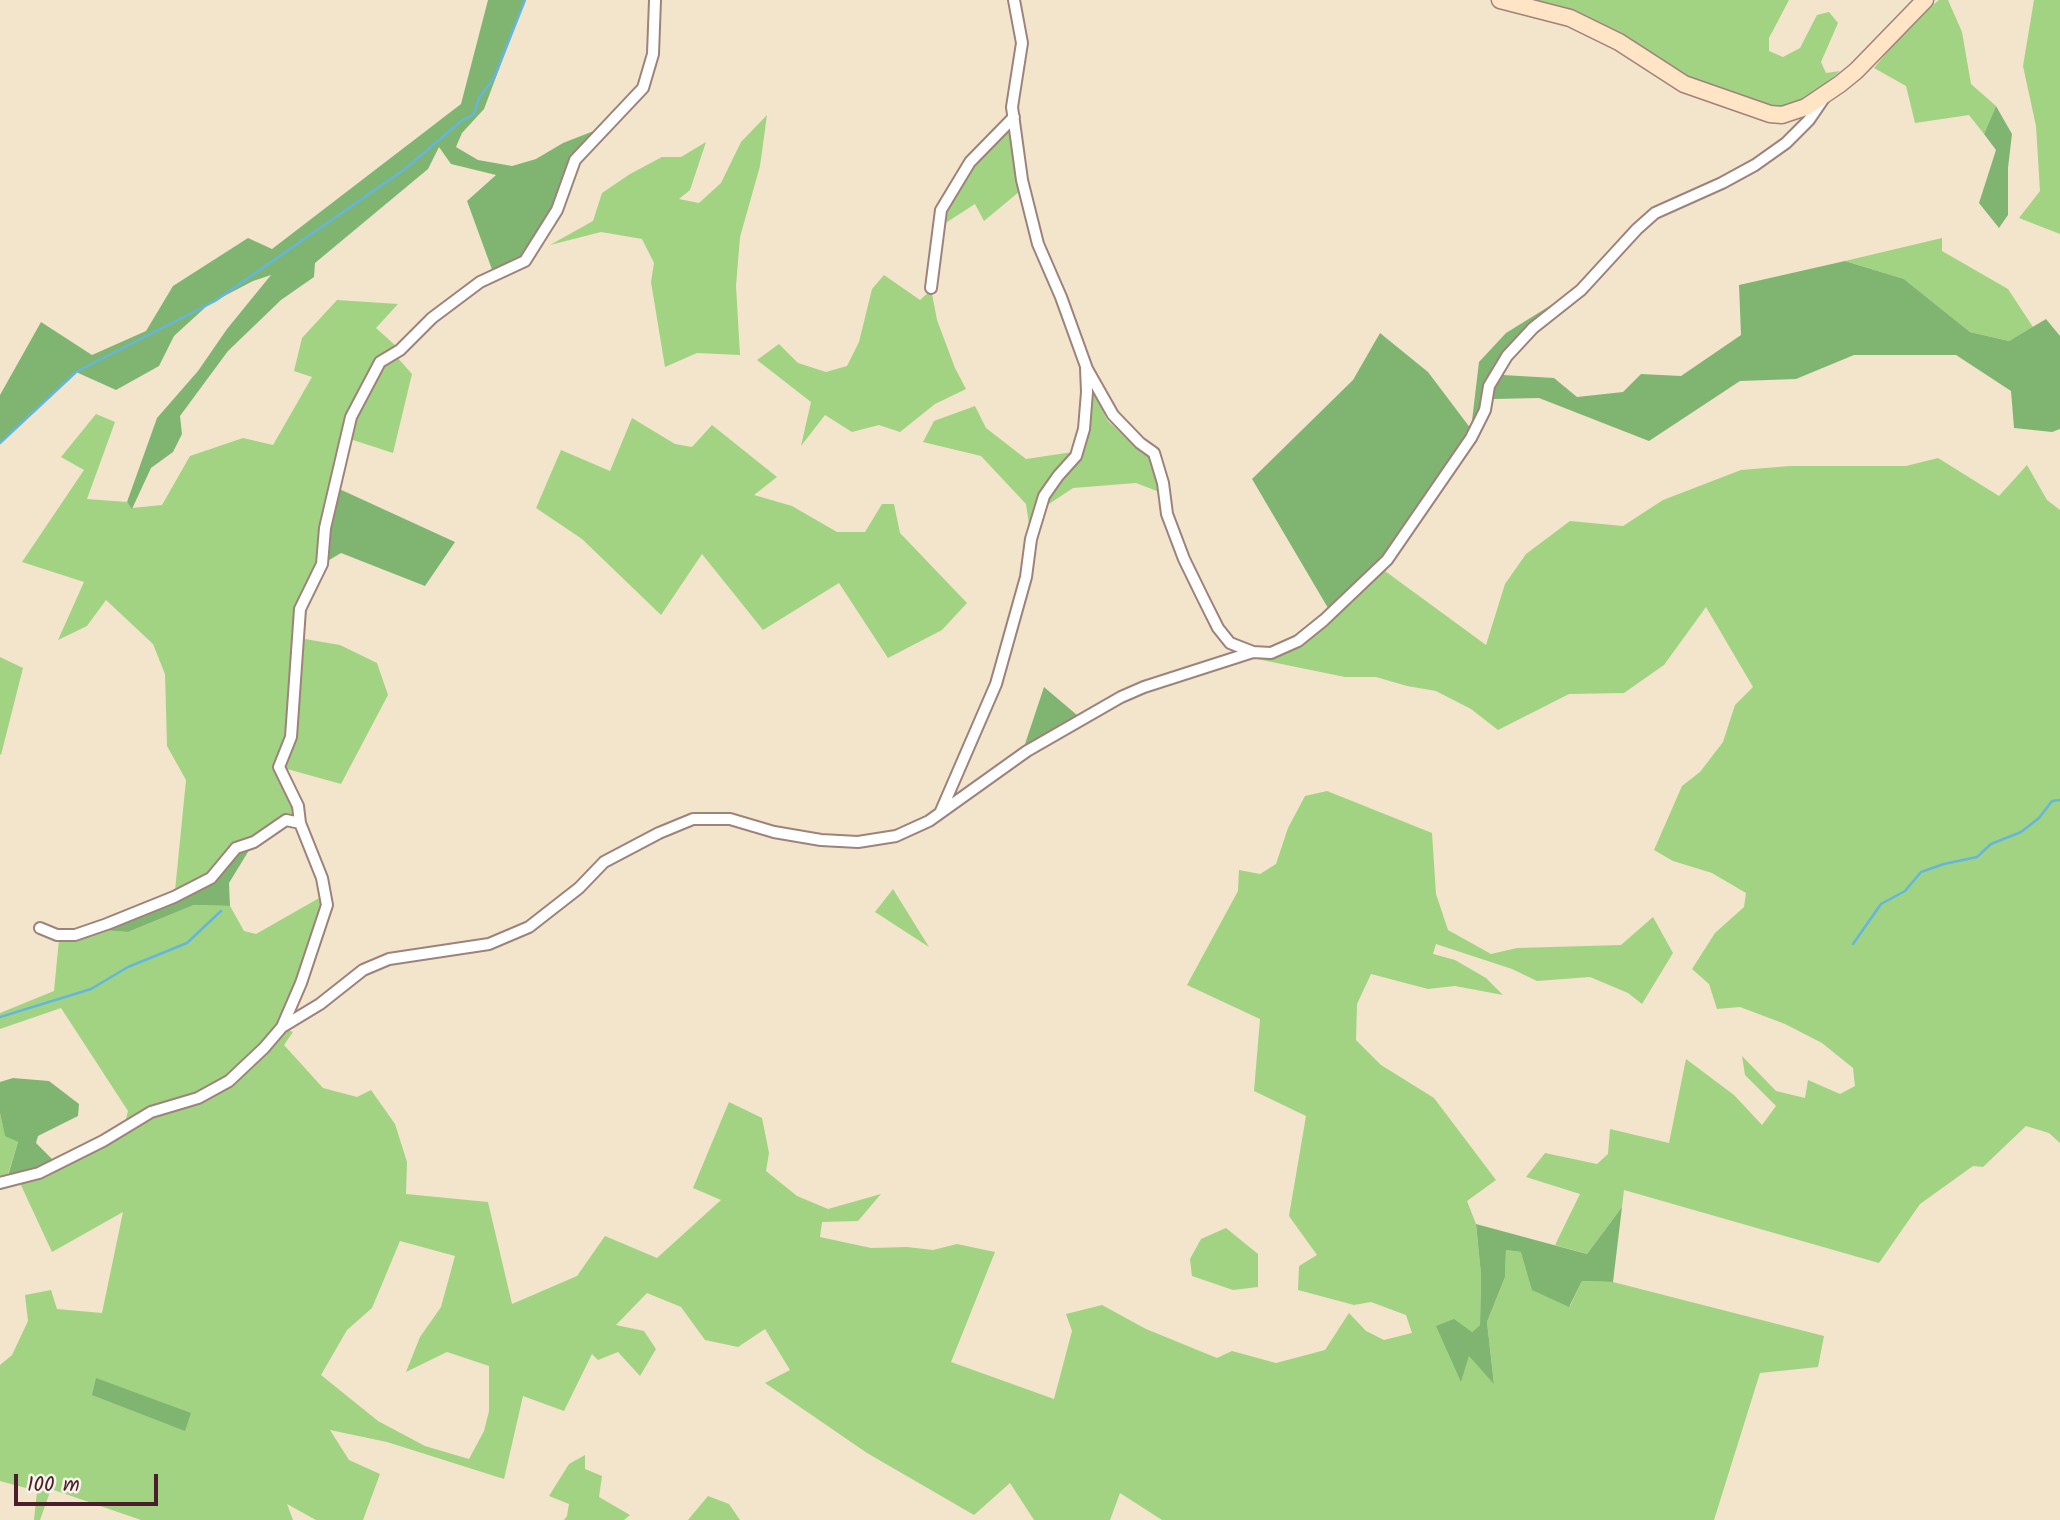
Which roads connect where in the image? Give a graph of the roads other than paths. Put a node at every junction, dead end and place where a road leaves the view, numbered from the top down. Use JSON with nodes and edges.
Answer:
{"nodes":[{"id":1,"x":655,"y":0,"type":"edge"},
{"id":2,"x":1014,"y":0,"type":"edge"},
{"id":3,"x":1500,"y":0,"type":"edge"},
{"id":4,"x":1925,"y":0,"type":"edge"},
{"id":5,"x":1827,"y":94,"type":"junction"},
{"id":6,"x":1014,"y":117,"type":"junction"},
{"id":7,"x":931,"y":288,"type":"dead end"},
{"id":8,"x":1086,"y":364,"type":"junction"},
{"id":9,"x":1253,"y":652,"type":"junction"},
{"id":10,"x":941,"y":811,"type":"junction"},
{"id":11,"x":300,"y":824,"type":"junction"},
{"id":12,"x":40,"y":928,"type":"dead end"},
{"id":13,"x":282,"y":1027,"type":"junction"},
{"id":14,"x":0,"y":1183,"type":"edge"}],
"edges":[{"from":1,"to":11,"type":"street"},
{"from":2,"to":6,"type":"street"},
{"from":3,"to":5,"type":"street"},
{"from":4,"to":5,"type":"street"},
{"from":5,"to":9,"type":"street"},
{"from":6,"to":7,"type":"street"},
{"from":6,"to":8,"type":"street"},
{"from":8,"to":9,"type":"street"},
{"from":8,"to":10,"type":"street"},
{"from":9,"to":10,"type":"street"},
{"from":10,"to":13,"type":"street"},
{"from":11,"to":12,"type":"street"},
{"from":11,"to":13,"type":"street"},
{"from":13,"to":14,"type":"street"}]}
